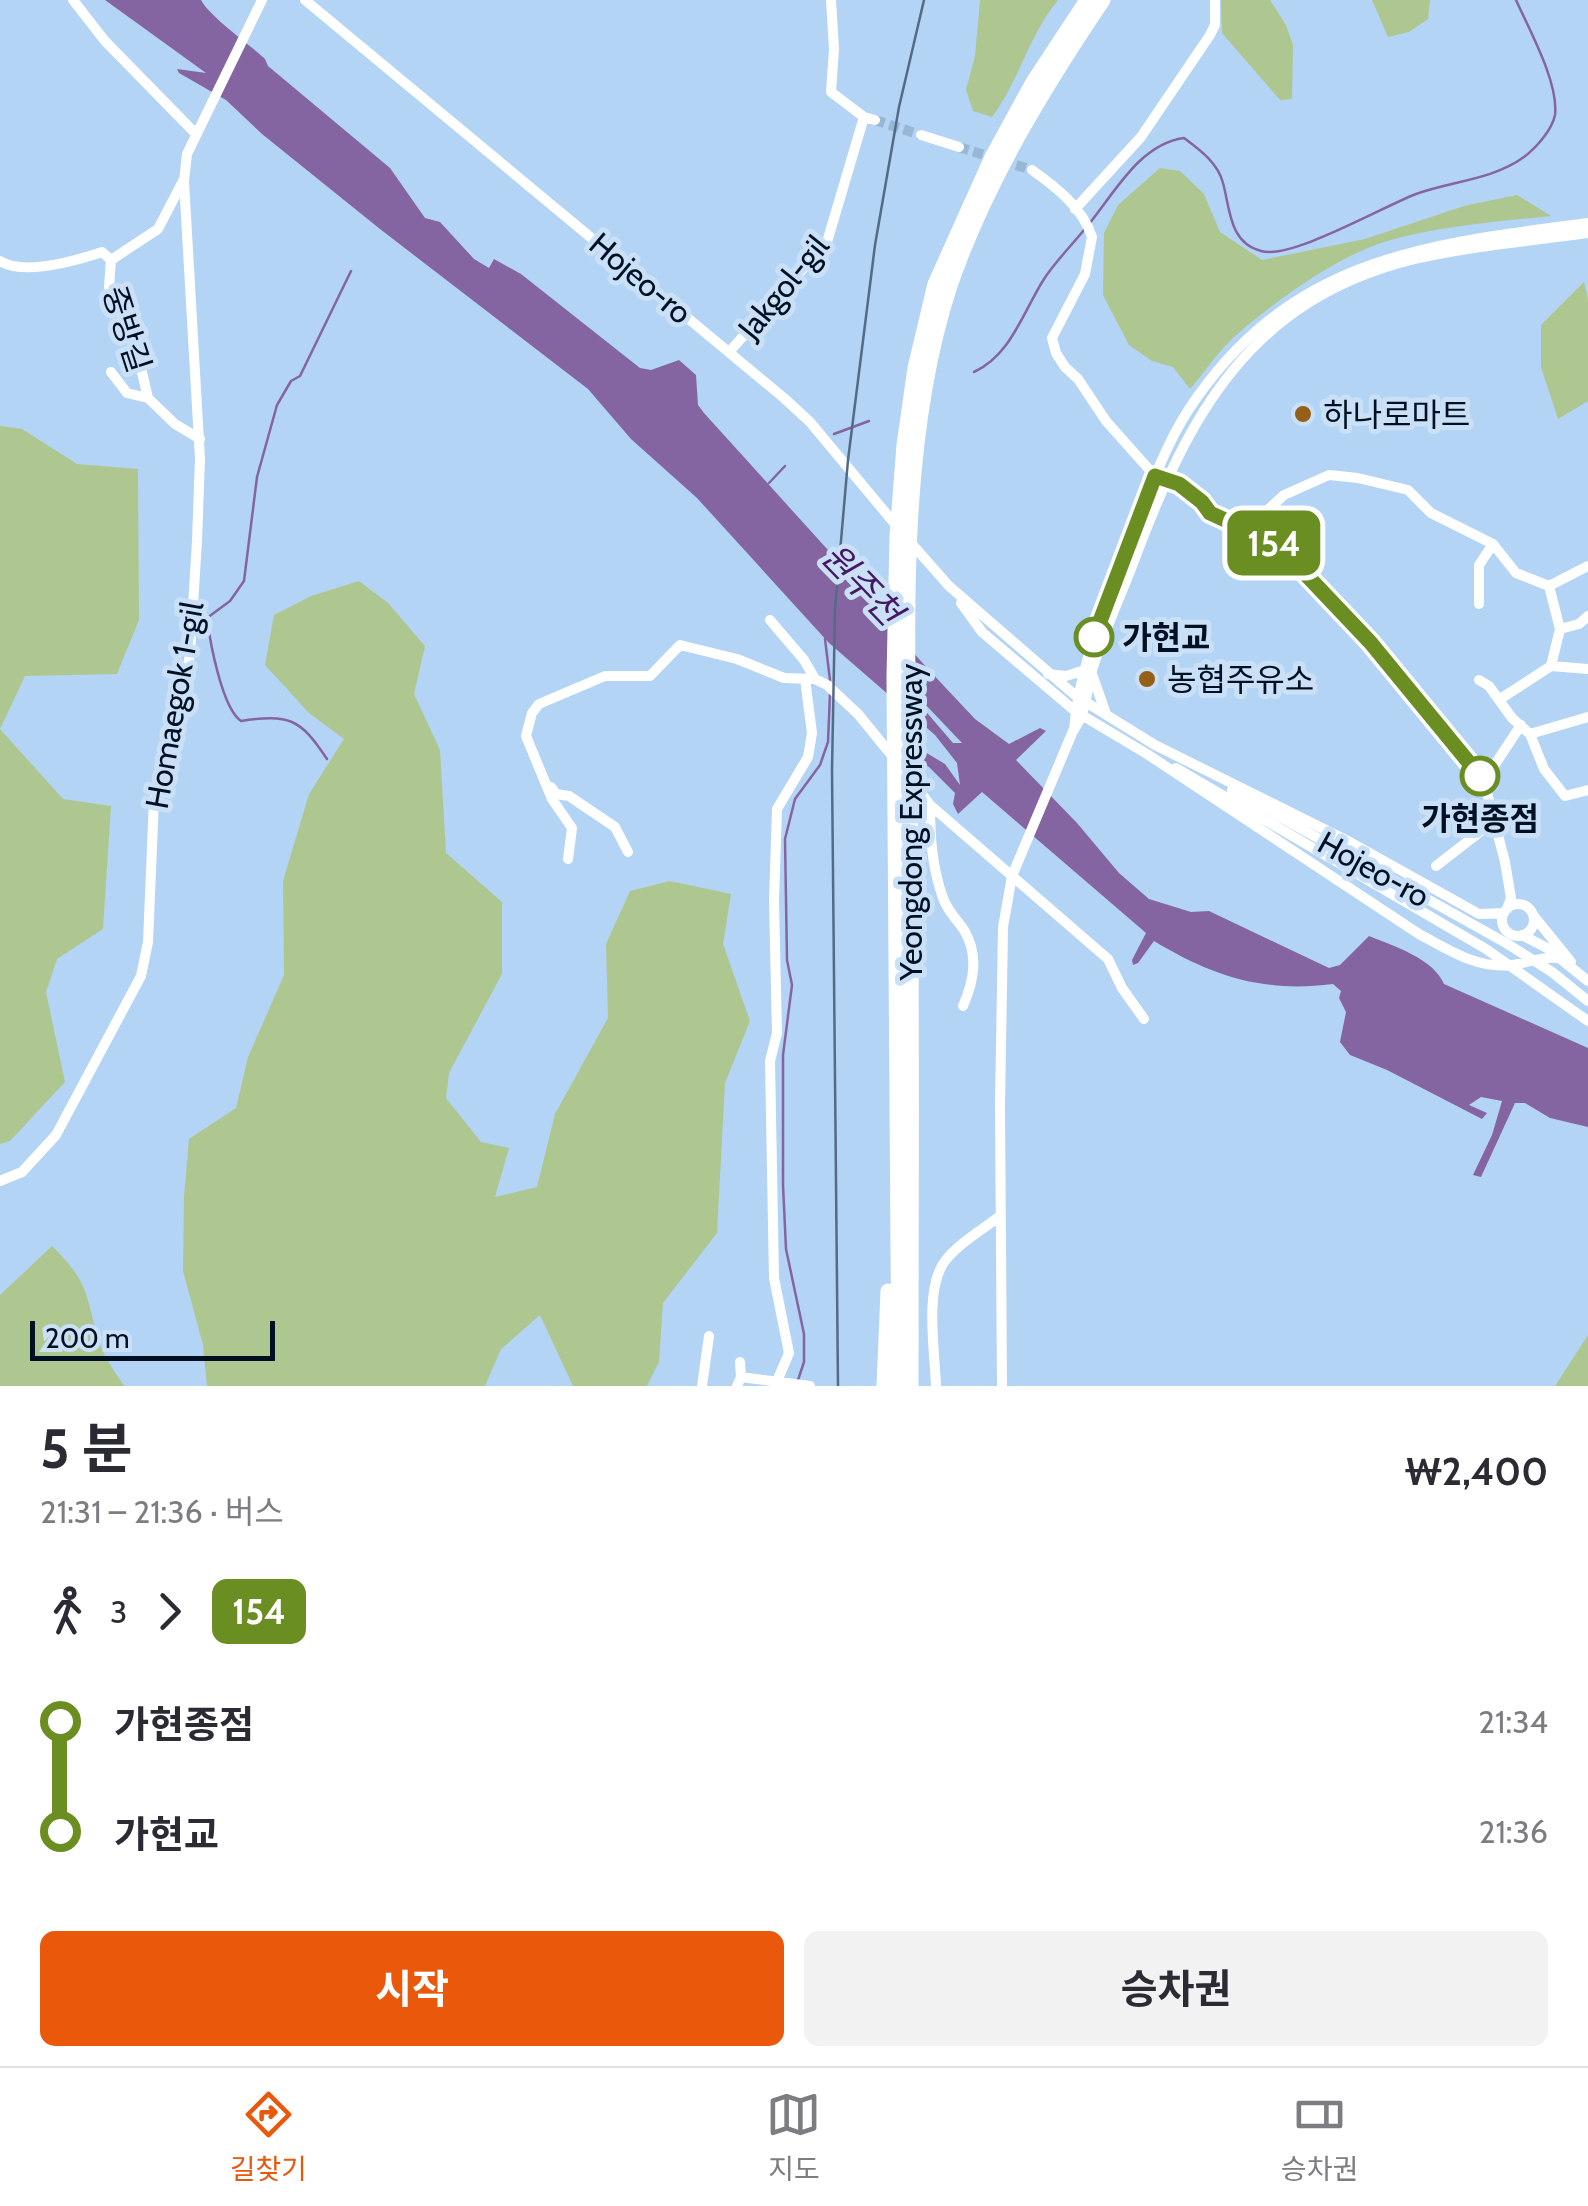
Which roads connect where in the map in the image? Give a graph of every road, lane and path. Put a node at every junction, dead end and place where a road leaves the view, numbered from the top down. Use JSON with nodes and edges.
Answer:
{"nodes":[{"id":1,"x":73,"y":0,"type":"edge"},
{"id":2,"x":262,"y":0,"type":"edge"},
{"id":3,"x":305,"y":0,"type":"edge"},
{"id":4,"x":832,"y":0,"type":"edge"},
{"id":5,"x":1087,"y":0,"type":"edge"},
{"id":6,"x":1103,"y":0,"type":"edge"},
{"id":7,"x":1215,"y":0,"type":"edge"},
{"id":8,"x":198,"y":128,"type":"junction"},
{"id":9,"x":921,"y":134,"type":"tunnel mouth"},
{"id":10,"x":959,"y":148,"type":"tunnel mouth"},
{"id":11,"x":1032,"y":170,"type":"tunnel mouth"},
{"id":12,"x":184,"y":181,"type":"junction"},
{"id":13,"x":1078,"y":212,"type":"junction"},
{"id":14,"x":1588,"y":223,"type":"edge"},
{"id":15,"x":1588,"y":233,"type":"edge"},
{"id":16,"x":111,"y":260,"type":"junction"},
{"id":17,"x":0,"y":261,"type":"edge"},
{"id":18,"x":730,"y":351,"type":"junction"},
{"id":19,"x":111,"y":372,"type":"dead end"},
{"id":20,"x":148,"y":398,"type":"junction"},
{"id":21,"x":200,"y":439,"type":"junction"},
{"id":22,"x":911,"y":450,"type":"junction"},
{"id":23,"x":1160,"y":478,"type":"junction"},
{"id":24,"x":1253,"y":532,"type":"junction"},
{"id":25,"x":1494,"y":544,"type":"junction"},
{"id":26,"x":1588,"y":566,"type":"edge"},
{"id":27,"x":949,"y":586,"type":"junction"},
{"id":28,"x":1548,"y":586,"type":"junction"},
{"id":29,"x":1479,"y":604,"type":"dead end"},
{"id":30,"x":1588,"y":616,"type":"edge"},
{"id":31,"x":770,"y":620,"type":"dead end"},
{"id":32,"x":1560,"y":630,"type":"junction"},
{"id":33,"x":1552,"y":666,"type":"junction"},
{"id":34,"x":1588,"y":669,"type":"edge"},
{"id":35,"x":1087,"y":672,"type":"junction"},
{"id":36,"x":1048,"y":674,"type":"junction"},
{"id":37,"x":810,"y":679,"type":"junction"},
{"id":38,"x":1479,"y":680,"type":"dead end"},
{"id":39,"x":1081,"y":699,"type":"junction"},
{"id":40,"x":1500,"y":699,"type":"junction"},
{"id":41,"x":1079,"y":714,"type":"junction"},
{"id":42,"x":1107,"y":715,"type":"junction"},
{"id":43,"x":1588,"y":717,"type":"edge"},
{"id":44,"x":1521,"y":724,"type":"junction"},
{"id":45,"x":1530,"y":734,"type":"junction"},
{"id":46,"x":1151,"y":750,"type":"junction"},
{"id":47,"x":1190,"y":772,"type":"junction"},
{"id":48,"x":545,"y":778,"type":"junction"},
{"id":49,"x":1484,"y":781,"type":"junction"},
{"id":50,"x":1588,"y":790,"type":"edge"},
{"id":51,"x":930,"y":805,"type":"junction"},
{"id":52,"x":1494,"y":821,"type":"junction"},
{"id":53,"x":628,"y":852,"type":"dead end"},
{"id":54,"x":568,"y":859,"type":"dead end"},
{"id":55,"x":1504,"y":862,"type":"junction"},
{"id":56,"x":1436,"y":866,"type":"dead end"},
{"id":57,"x":1012,"y":876,"type":"junction"},
{"id":58,"x":1530,"y":910,"type":"junction"},
{"id":59,"x":1505,"y":911,"type":"junction"},
{"id":60,"x":1522,"y":935,"type":"junction"},
{"id":61,"x":1559,"y":958,"type":"junction"},
{"id":62,"x":1578,"y":971,"type":"junction"},
{"id":63,"x":1588,"y":982,"type":"edge"},
{"id":64,"x":1588,"y":1001,"type":"edge"},
{"id":65,"x":963,"y":1006,"type":"dead end"},
{"id":66,"x":1144,"y":1019,"type":"dead end"},
{"id":67,"x":1588,"y":1021,"type":"edge"},
{"id":68,"x":912,"y":1164,"type":"junction"},
{"id":69,"x":0,"y":1182,"type":"edge"},
{"id":70,"x":896,"y":1198,"type":"junction"},
{"id":71,"x":1000,"y":1216,"type":"junction"},
{"id":72,"x":709,"y":1336,"type":"dead end"},
{"id":73,"x":740,"y":1362,"type":"dead end"},
{"id":74,"x":739,"y":1382,"type":"edge"},
{"id":75,"x":780,"y":1383,"type":"edge"},
{"id":76,"x":808,"y":1385,"type":"edge"},
{"id":77,"x":702,"y":1386,"type":"edge"},
{"id":78,"x":884,"y":1386,"type":"edge"},
{"id":79,"x":899,"y":1386,"type":"edge"},
{"id":80,"x":912,"y":1386,"type":"edge"},
{"id":81,"x":920,"y":1386,"type":"edge"},
{"id":82,"x":936,"y":1386,"type":"edge"},
{"id":83,"x":1002,"y":1386,"type":"edge"}],
"edges":[{"from":1,"to":8,"type":"street"},
{"from":2,"to":8,"type":"street","name":"Homaegok 1-gil"},
{"from":3,"to":18,"type":"street","name":"Hojeo-ro"},
{"from":4,"to":18,"type":"street","name":"Jakgol-gil"},
{"from":5,"to":22,"type":"highway","name":"Yeongdong Expressway"},
{"from":6,"to":22,"type":"highway","name":"Yeongdong Expressway"},
{"from":7,"to":13,"type":"street"},
{"from":8,"to":12,"type":"street","name":"Homaegok 1-gil"},
{"from":9,"to":10,"type":"street"},
{"from":11,"to":13,"type":"street"},
{"from":12,"to":16,"type":"street","name":"중방길"},
{"from":12,"to":21,"type":"street","name":"Homaegok 1-gil"},
{"from":13,"to":23,"type":"street"},
{"from":14,"to":23,"type":"street"},
{"from":15,"to":23,"type":"street"},
{"from":16,"to":17,"type":"street","name":"중방길"},
{"from":16,"to":20,"type":"street","name":"중방길"},
{"from":18,"to":27,"type":"street","name":"Hojeo-ro"},
{"from":19,"to":20,"type":"street","name":"중방길"},
{"from":20,"to":21,"type":"street","name":"중방길"},
{"from":21,"to":69,"type":"street","name":"Homaegok 1-gil"},
{"from":22,"to":68,"type":"highway","name":"Yeongdong Expressway"},
{"from":22,"to":70,"type":"highway","name":"Yeongdong Expressway"},
{"from":23,"to":24,"type":"street"},
{"from":23,"to":35,"type":"street"},
{"from":24,"to":25,"type":"street"},
{"from":24,"to":49,"type":"street"},
{"from":25,"to":28,"type":"street"},
{"from":25,"to":29,"type":"street"},
{"from":26,"to":28,"type":"street"},
{"from":27,"to":36,"type":"street","name":"Hojeo-ro"},
{"from":27,"to":41,"type":"street","name":"Hojeo-ro"},
{"from":28,"to":32,"type":"street"},
{"from":30,"to":32,"type":"street"},
{"from":31,"to":37,"type":"street"},
{"from":32,"to":33,"type":"street"},
{"from":33,"to":34,"type":"street"},
{"from":33,"to":40,"type":"street"},
{"from":35,"to":36,"type":"street"},
{"from":35,"to":39,"type":"street"},
{"from":35,"to":42,"type":"street"},
{"from":36,"to":39,"type":"street","name":"Hojeo-ro"},
{"from":37,"to":48,"type":"street"},
{"from":37,"to":51,"type":"street"},
{"from":37,"to":75,"type":"street"},
{"from":38,"to":40,"type":"street"},
{"from":39,"to":41,"type":"street"},
{"from":39,"to":42,"type":"street","name":"Hojeo-ro"},
{"from":40,"to":44,"type":"street"},
{"from":41,"to":46,"type":"street","name":"Hojeo-ro"},
{"from":41,"to":57,"type":"street"},
{"from":42,"to":46,"type":"street","name":"Hojeo-ro"},
{"from":43,"to":45,"type":"street"},
{"from":44,"to":45,"type":"street"},
{"from":44,"to":49,"type":"street"},
{"from":45,"to":50,"type":"street"},
{"from":46,"to":47,"type":"street","name":"Hojeo-ro"},
{"from":46,"to":47,"type":"street","name":"Hojeo-ro"},
{"from":47,"to":59,"type":"street"},
{"from":47,"to":61,"type":"street"},
{"from":47,"to":64,"type":"street","name":"Hojeo-ro"},
{"from":47,"to":67,"type":"street"},
{"from":48,"to":53,"type":"street"},
{"from":48,"to":54,"type":"street"},
{"from":49,"to":52,"type":"street"},
{"from":51,"to":57,"type":"street"},
{"from":51,"to":65,"type":"street"},
{"from":52,"to":55,"type":"street"},
{"from":52,"to":56,"type":"street"},
{"from":55,"to":58,"type":"street"},
{"from":55,"to":59,"type":"street"},
{"from":57,"to":66,"type":"street"},
{"from":57,"to":71,"type":"street"},
{"from":58,"to":59,"type":"street"},
{"from":58,"to":60,"type":"street"},
{"from":58,"to":62,"type":"street"},
{"from":59,"to":60,"type":"street"},
{"from":60,"to":61,"type":"street"},
{"from":61,"to":62,"type":"street"},
{"from":62,"to":63,"type":"street"},
{"from":68,"to":80,"type":"highway","name":"Yeongdong Expressway"},
{"from":68,"to":81,"type":"highway"},
{"from":70,"to":78,"type":"highway"},
{"from":70,"to":79,"type":"highway","name":"Yeongdong Expressway"},
{"from":71,"to":82,"type":"street"},
{"from":71,"to":83,"type":"street"},
{"from":72,"to":77,"type":"street"},
{"from":73,"to":74,"type":"street"},
{"from":74,"to":75,"type":"street"},
{"from":75,"to":76,"type":"street"}]}
